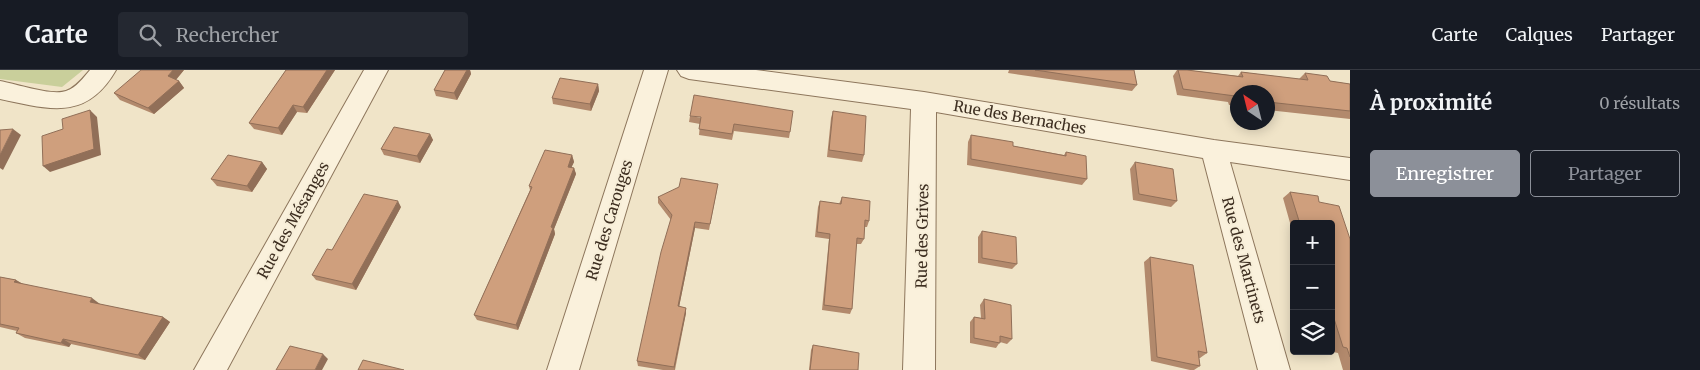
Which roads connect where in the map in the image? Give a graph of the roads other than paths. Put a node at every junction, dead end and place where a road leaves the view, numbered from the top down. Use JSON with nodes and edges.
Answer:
{"nodes":[{"id":1,"x":104,"y":70,"type":"edge"},
{"id":2,"x":376,"y":70,"type":"edge"},
{"id":3,"x":656,"y":70,"type":"edge"},
{"id":4,"x":689,"y":70,"type":"edge"},
{"id":5,"x":0,"y":90,"type":"edge"},
{"id":6,"x":924,"y":101,"type":"junction"},
{"id":7,"x":1214,"y":150,"type":"junction"},
{"id":8,"x":1350,"y":169,"type":"edge"},
{"id":9,"x":210,"y":370,"type":"edge"},
{"id":10,"x":562,"y":370,"type":"edge"},
{"id":11,"x":919,"y":370,"type":"edge"},
{"id":12,"x":1274,"y":370,"type":"edge"}],
"edges":[{"from":1,"to":5,"type":"street"},
{"from":2,"to":9,"type":"street","name":"Rue des Mésanges"},
{"from":3,"to":10,"type":"street","name":"Rue des Carouges"},
{"from":4,"to":6,"type":"street","name":"Rue des Bernaches"},
{"from":6,"to":7,"type":"street","name":"Rue des Bernaches"},
{"from":6,"to":11,"type":"street","name":"Rue des Grives"},
{"from":7,"to":8,"type":"street","name":"Rue des Bernaches"},
{"from":7,"to":12,"type":"street","name":"Rue des Martinets"}]}
